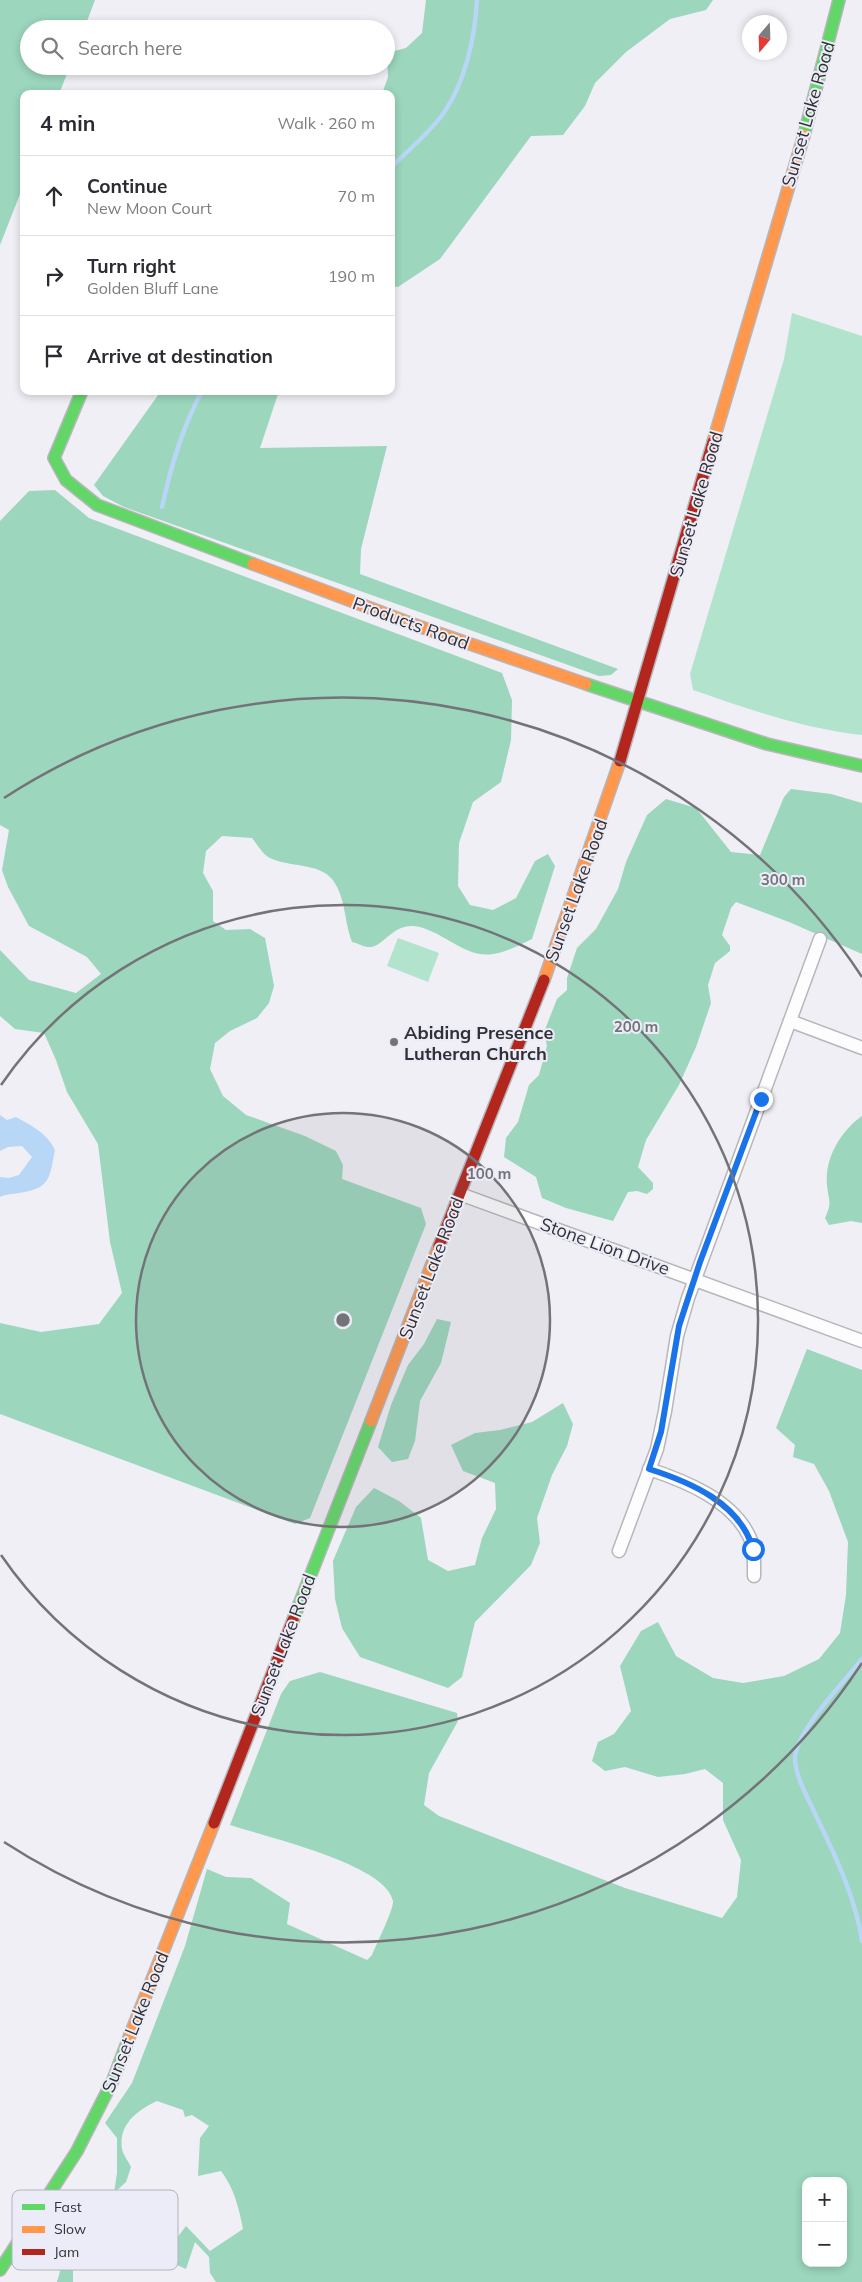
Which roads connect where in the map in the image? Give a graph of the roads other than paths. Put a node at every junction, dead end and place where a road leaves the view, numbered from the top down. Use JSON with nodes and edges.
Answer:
{"nodes":[{"id":1,"x":839,"y":0,"type":"edge"},
{"id":2,"x":80,"y":395,"type":"edge"},
{"id":3,"x":639,"y":702,"type":"junction"},
{"id":4,"x":862,"y":766,"type":"edge"},
{"id":5,"x":820,"y":939,"type":"dead end"},
{"id":6,"x":790,"y":1021,"type":"junction"},
{"id":7,"x":862,"y":1048,"type":"edge"},
{"id":8,"x":460,"y":1194,"type":"junction"},
{"id":9,"x":694,"y":1279,"type":"junction"},
{"id":10,"x":862,"y":1341,"type":"edge"},
{"id":11,"x":649,"y":1469,"type":"junction"},
{"id":12,"x":619,"y":1551,"type":"dead end"},
{"id":13,"x":754,"y":1576,"type":"dead end"},
{"id":14,"x":52,"y":2190,"type":"edge"},
{"id":15,"x":12,"y":2251,"type":"edge"},
{"id":16,"x":0,"y":2270,"type":"edge"}],
"edges":[{"from":1,"to":3,"type":"main road","name":"Sunset Lake Road"},
{"from":2,"to":3,"type":"main road","name":"Products Road"},
{"from":3,"to":4,"type":"main road","name":"Products Road"},
{"from":3,"to":8,"type":"main road","name":"Sunset Lake Road"},
{"from":5,"to":6,"type":"street"},
{"from":6,"to":7,"type":"street"},
{"from":6,"to":9,"type":"street"},
{"from":8,"to":9,"type":"street","name":"Stone Lion Drive"},
{"from":8,"to":14,"type":"main road","name":"Sunset Lake Road"},
{"from":9,"to":10,"type":"street","name":"Stone Lion Drive"},
{"from":9,"to":11,"type":"street"},
{"from":11,"to":12,"type":"street"},
{"from":11,"to":13,"type":"street"},
{"from":15,"to":16,"type":"main road","name":"Sunset Lake Road"}]}
